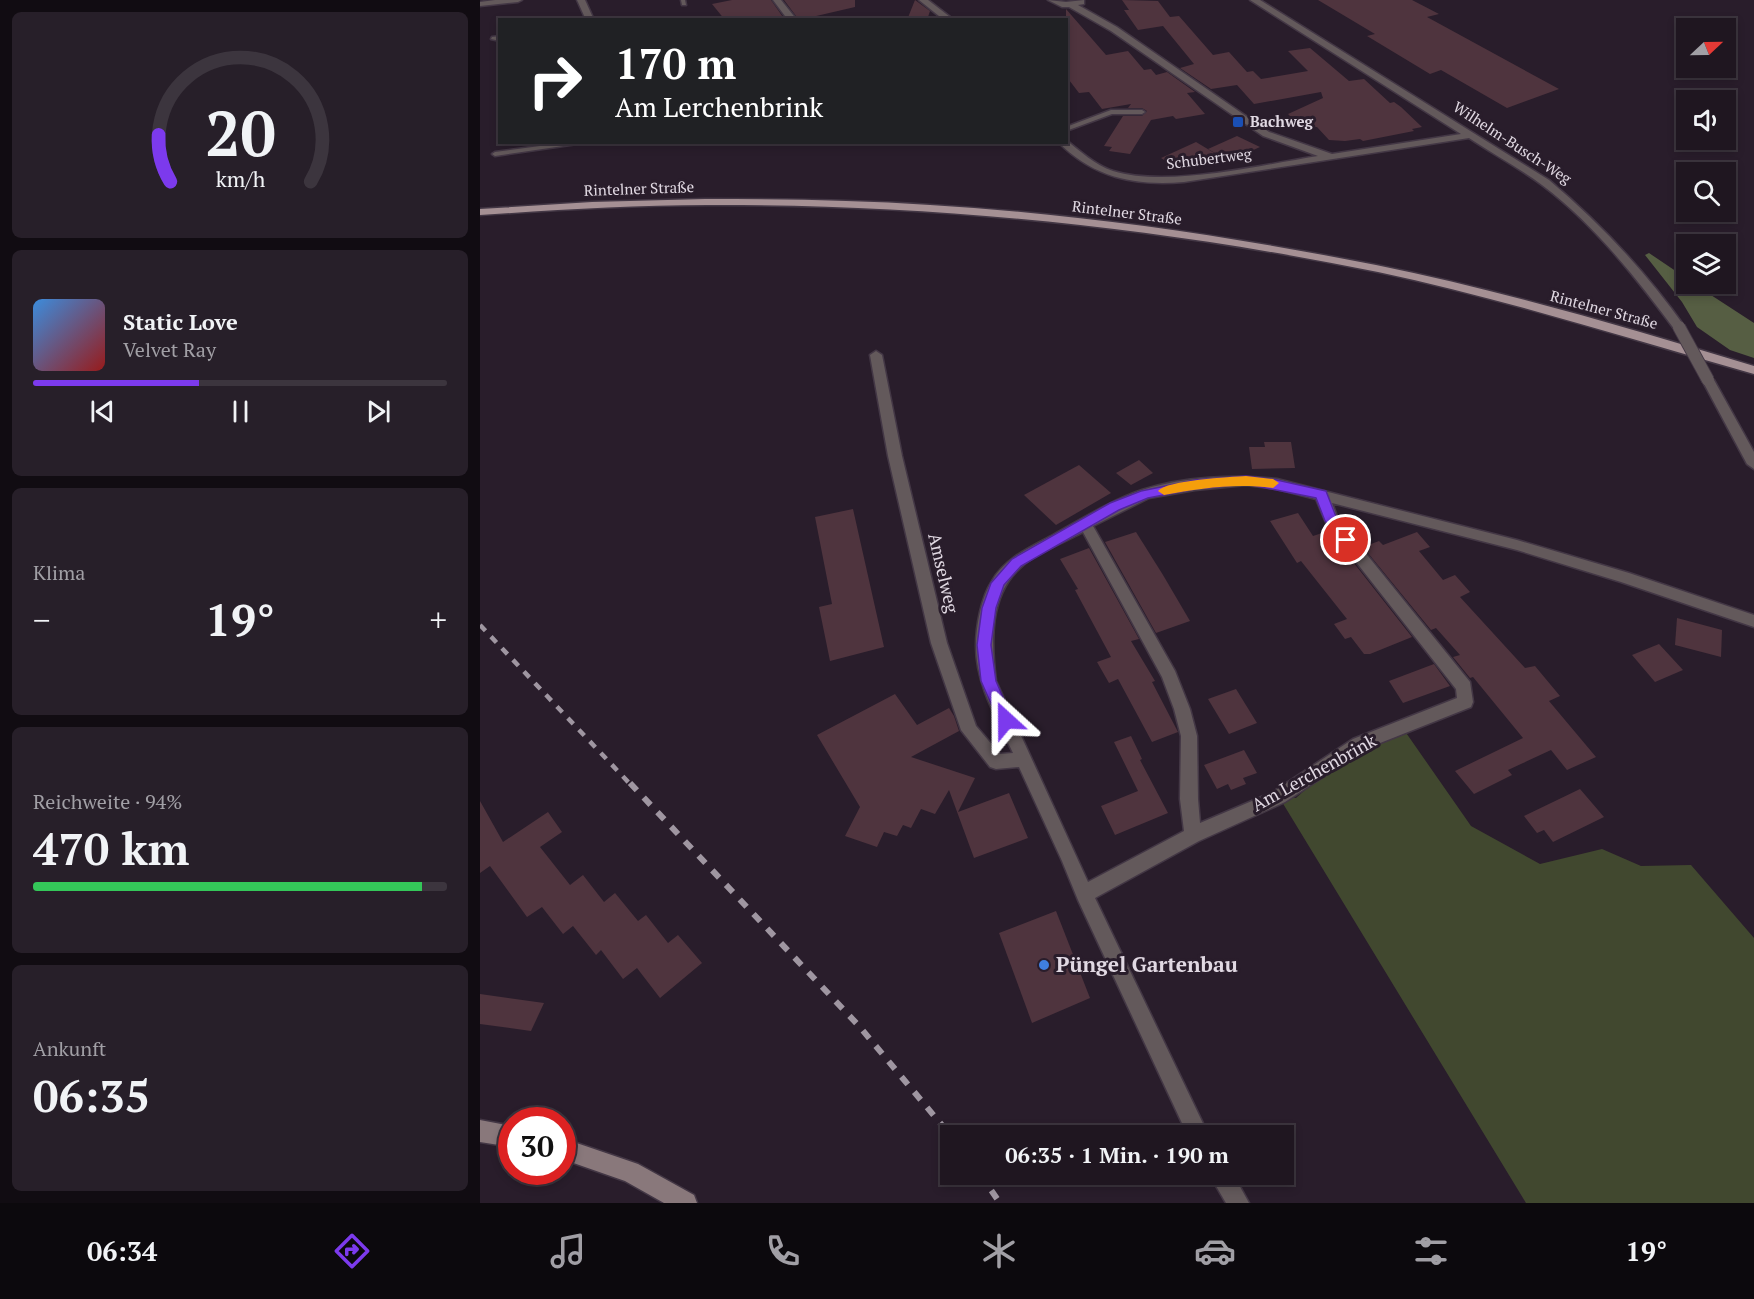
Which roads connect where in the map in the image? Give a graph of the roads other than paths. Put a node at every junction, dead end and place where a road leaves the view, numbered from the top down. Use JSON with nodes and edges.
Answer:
{"nodes":[{"id":1,"x":518,"y":0,"type":"edge"},
{"id":2,"x":581,"y":0,"type":"edge"},
{"id":3,"x":777,"y":0,"type":"edge"},
{"id":4,"x":923,"y":0,"type":"edge"},
{"id":5,"x":1052,"y":0,"type":"edge"},
{"id":6,"x":1083,"y":0,"type":"edge"},
{"id":7,"x":1254,"y":0,"type":"edge"},
{"id":8,"x":480,"y":4,"type":"edge"},
{"id":9,"x":1072,"y":5,"type":"junction"},
{"id":10,"x":589,"y":18,"type":"edge"},
{"id":11,"x":791,"y":18,"type":"edge"},
{"id":12,"x":947,"y":18,"type":"edge"},
{"id":13,"x":1142,"y":112,"type":"dead end"},
{"id":14,"x":1068,"y":128,"type":"edge"},
{"id":15,"x":1472,"y":135,"type":"junction"},
{"id":16,"x":572,"y":144,"type":"edge"},
{"id":17,"x":1066,"y":144,"type":"edge"},
{"id":18,"x":495,"y":154,"type":"dead end"},
{"id":19,"x":1332,"y":157,"type":"junction"},
{"id":20,"x":480,"y":212,"type":"edge"},
{"id":21,"x":876,"y":355,"type":"dead end"},
{"id":22,"x":1754,"y":370,"type":"edge"},
{"id":23,"x":1754,"y":464,"type":"edge"},
{"id":24,"x":1321,"y":494,"type":"junction"},
{"id":25,"x":1085,"y":523,"type":"junction"},
{"id":26,"x":1754,"y":621,"type":"edge"},
{"id":27,"x":1023,"y":759,"type":"junction"},
{"id":28,"x":1193,"y":835,"type":"junction"},
{"id":29,"x":1084,"y":894,"type":"junction"},
{"id":30,"x":1193,"y":1125,"type":"edge"},
{"id":31,"x":480,"y":1131,"type":"edge"},
{"id":32,"x":498,"y":1134,"type":"edge"},
{"id":33,"x":576,"y":1153,"type":"edge"},
{"id":34,"x":1227,"y":1185,"type":"edge"},
{"id":35,"x":686,"y":1203,"type":"edge"},
{"id":36,"x":1238,"y":1203,"type":"edge"}],
"edges":[{"from":1,"to":8,"type":"street"},
{"from":2,"to":10,"type":"street"},
{"from":3,"to":11,"type":"street"},
{"from":4,"to":12,"type":"street"},
{"from":5,"to":9,"type":"street"},
{"from":6,"to":9,"type":"street"},
{"from":7,"to":15,"type":"street","name":"Wilhelm-Busch-Weg"},
{"from":9,"to":19,"type":"street"},
{"from":13,"to":14,"type":"lane"},
{"from":15,"to":19,"type":"street"},
{"from":15,"to":23,"type":"street","name":"Wilhelm-Busch-Weg","bridge":true},
{"from":16,"to":18,"type":"lane"},
{"from":17,"to":19,"type":"street","name":"Schubertweg"},
{"from":20,"to":22,"type":"main road","name":"Rintelner Straße"},
{"from":21,"to":27,"type":"street","name":"Amselweg"},
{"from":24,"to":25,"type":"street"},
{"from":24,"to":26,"type":"street"},
{"from":24,"to":28,"type":"street","name":"Am Lerchenbrink"},
{"from":25,"to":27,"type":"street"},
{"from":25,"to":28,"type":"street"},
{"from":27,"to":29,"type":"street"},
{"from":28,"to":29,"type":"street","name":"Am Lerchenbrink"},
{"from":29,"to":30,"type":"street"},
{"from":31,"to":32,"type":"street"},
{"from":33,"to":35,"type":"street"},
{"from":34,"to":36,"type":"street"}]}
